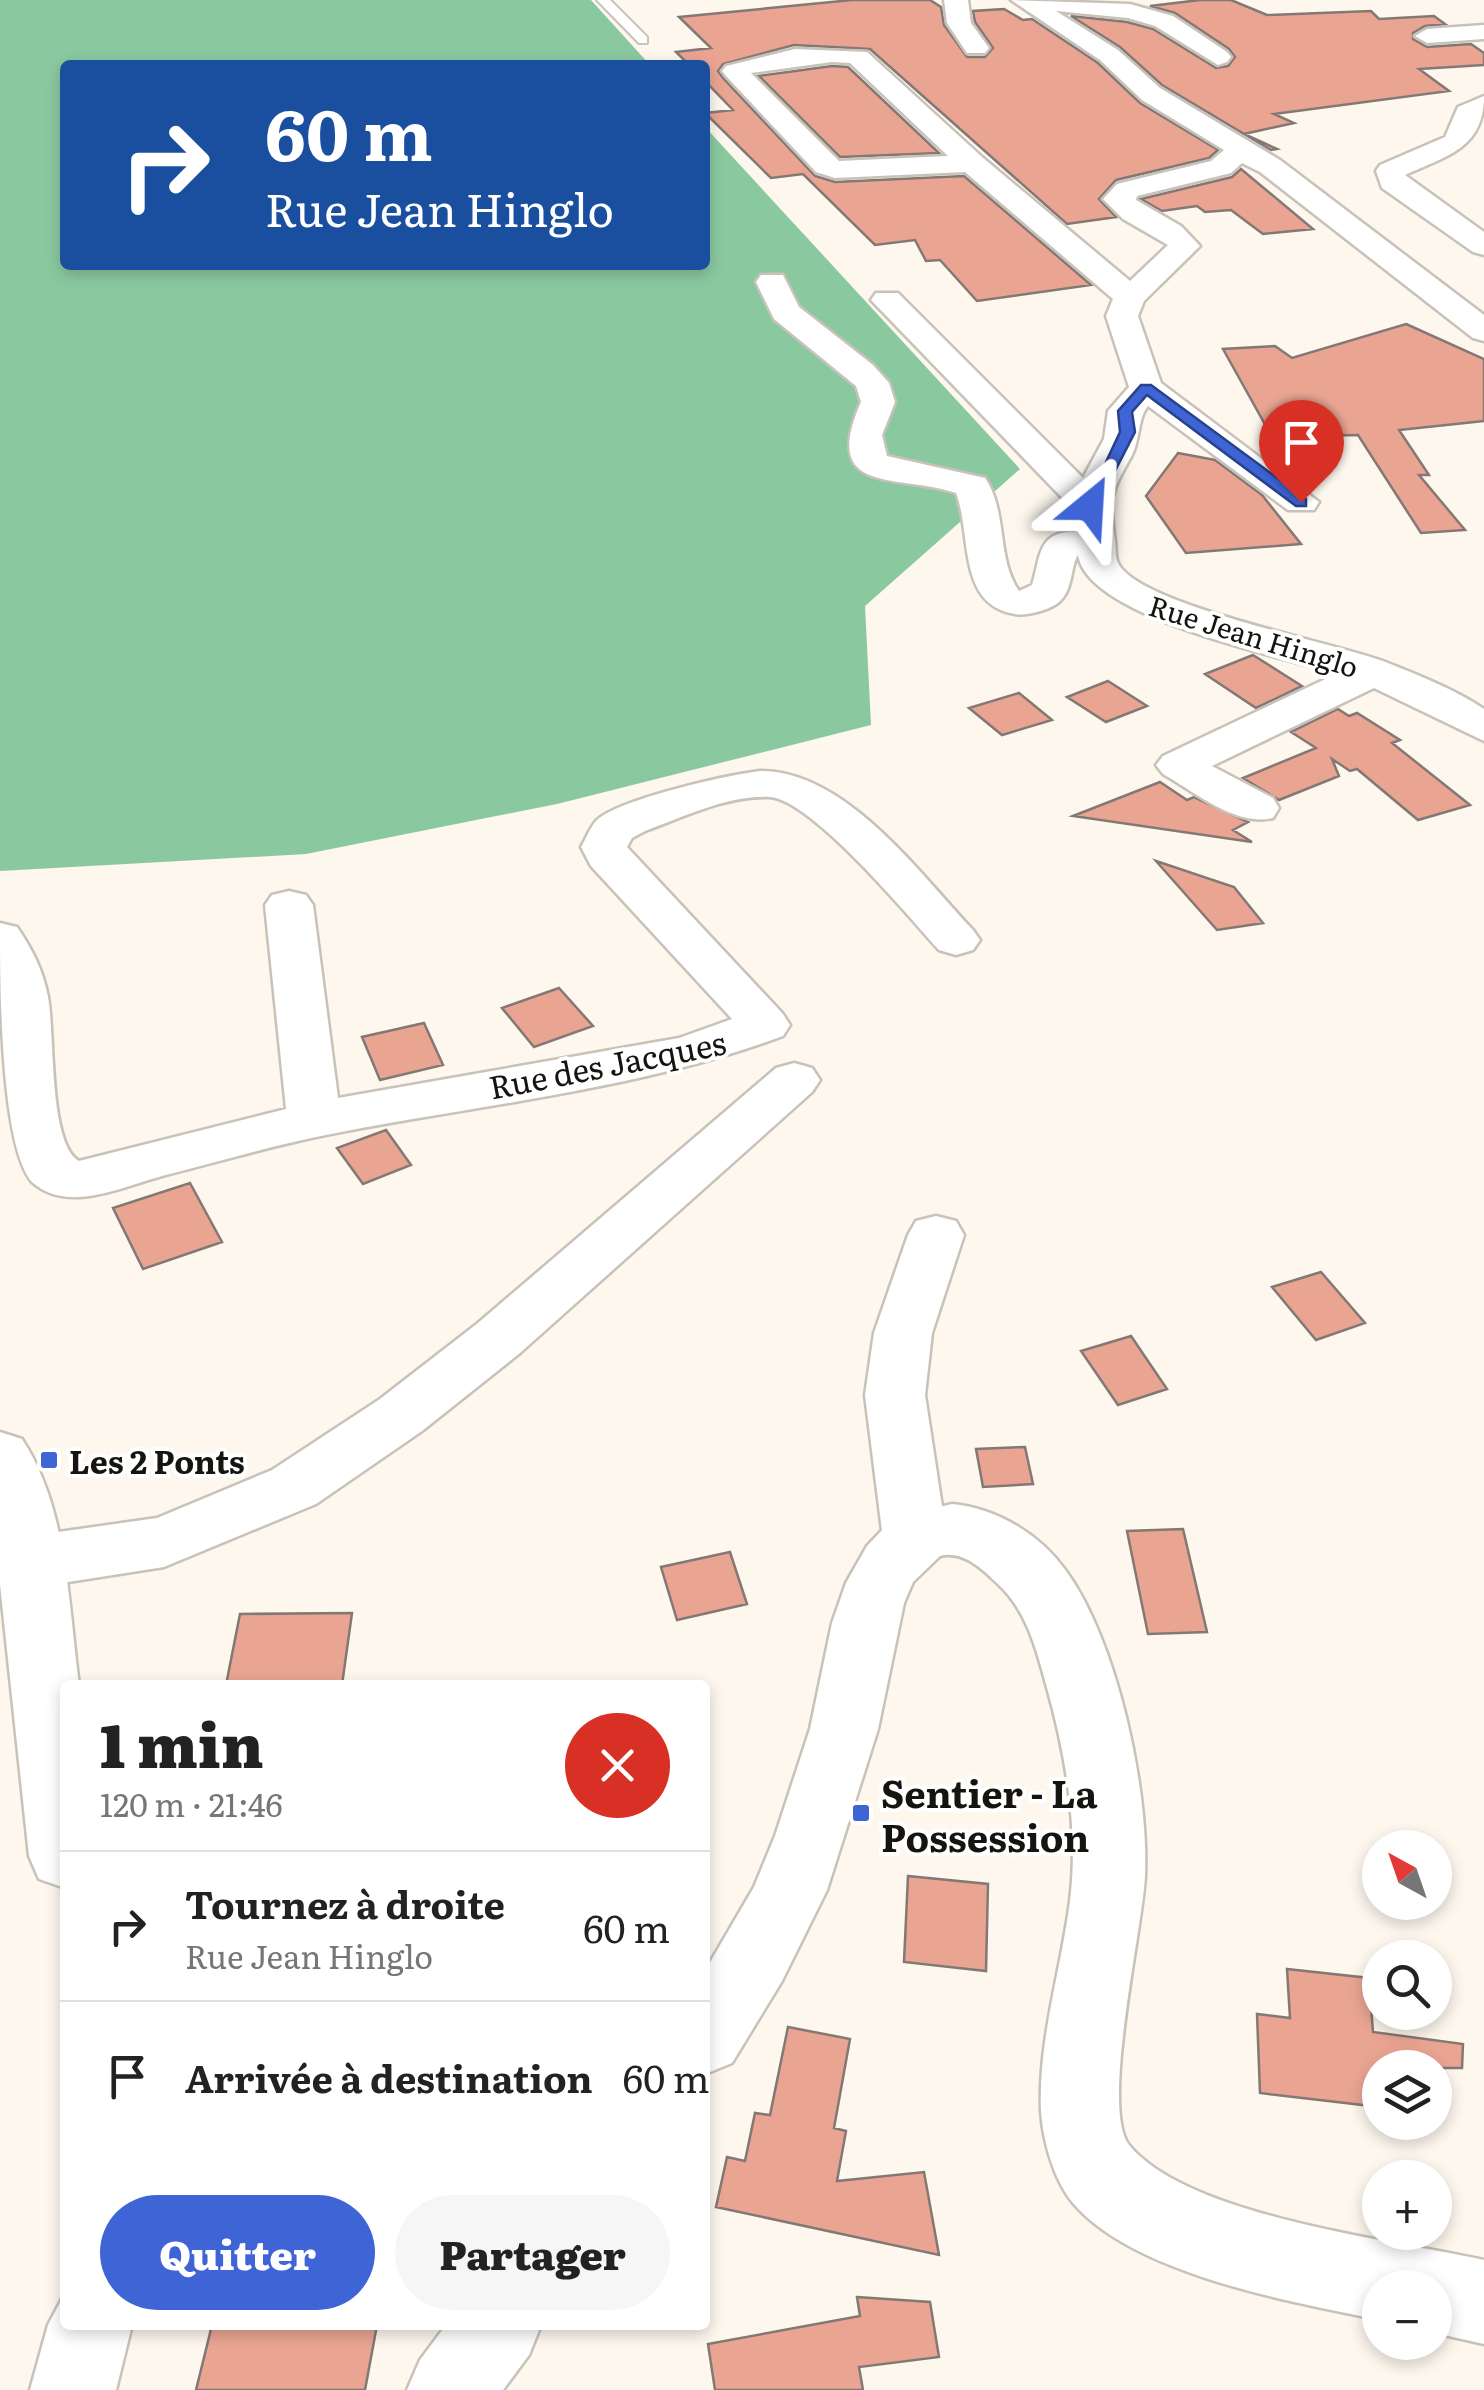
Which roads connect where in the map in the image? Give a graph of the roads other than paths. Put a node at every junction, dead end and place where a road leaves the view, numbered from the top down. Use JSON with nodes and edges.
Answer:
{"nodes":[{"id":1,"x":602,"y":0,"type":"edge"},
{"id":2,"x":956,"y":0,"type":"edge"},
{"id":3,"x":1024,"y":0,"type":"edge"},
{"id":4,"x":1484,"y":32,"type":"edge"},
{"id":5,"x":1427,"y":36,"type":"dead end"},
{"id":6,"x":643,"y":40,"type":"dead end"},
{"id":7,"x":976,"y":48,"type":"dead end"},
{"id":8,"x":1218,"y":57,"type":"dead end"},
{"id":9,"x":1484,"y":104,"type":"edge"},
{"id":10,"x":1457,"y":142,"type":"junction"},
{"id":11,"x":1239,"y":152,"type":"junction"},
{"id":12,"x":1484,"y":159,"type":"edge"},
{"id":13,"x":972,"y":163,"type":"junction"},
{"id":14,"x":1484,"y":246,"type":"edge"},
{"id":15,"x":772,"y":282,"type":"dead end"},
{"id":16,"x":1130,"y":297,"type":"junction"},
{"id":17,"x":887,"y":300,"type":"dead end"},
{"id":18,"x":1484,"y":331,"type":"edge"},
{"id":19,"x":1146,"y":388,"type":"junction"},
{"id":20,"x":1301,"y":502,"type":"dead end"},
{"id":21,"x":1090,"y":506,"type":"junction"},
{"id":22,"x":1096,"y":544,"type":"junction"},
{"id":23,"x":1374,"y":672,"type":"junction"},
{"id":24,"x":1484,"y":728,"type":"edge"},
{"id":25,"x":1256,"y":808,"type":"dead end"},
{"id":26,"x":289,"y":905,"type":"dead end"},
{"id":27,"x":0,"y":937,"type":"edge"},
{"id":28,"x":956,"y":940,"type":"dead end"},
{"id":29,"x":794,"y":1080,"type":"dead end"},
{"id":30,"x":314,"y":1120,"type":"junction"},
{"id":31,"x":936,"y":1235,"type":"dead end"},
{"id":32,"x":0,"y":1456,"type":"edge"},
{"id":33,"x":915,"y":1539,"type":"junction"},
{"id":34,"x":30,"y":1562,"type":"junction"},
{"id":35,"x":60,"y":1814,"type":"edge"},
{"id":36,"x":710,"y":2028,"type":"edge"},
{"id":37,"x":1362,"y":2274,"type":"edge"},
{"id":38,"x":1452,"y":2294,"type":"edge"},
{"id":39,"x":1484,"y":2302,"type":"edge"},
{"id":40,"x":89,"y":2330,"type":"edge"},
{"id":41,"x":495,"y":2330,"type":"edge"},
{"id":42,"x":73,"y":2390,"type":"edge"},
{"id":43,"x":450,"y":2390,"type":"edge"}],
"edges":[{"from":1,"to":6,"type":"lane"},
{"from":2,"to":7,"type":"street"},
{"from":3,"to":8,"type":"street"},
{"from":3,"to":11,"type":"street"},
{"from":4,"to":5,"type":"street"},
{"from":9,"to":10,"type":"street"},
{"from":10,"to":12,"type":"street"},
{"from":10,"to":14,"type":"street"},
{"from":11,"to":16,"type":"street"},
{"from":11,"to":18,"type":"street"},
{"from":13,"to":13,"type":"street"},
{"from":13,"to":16,"type":"street"},
{"from":15,"to":22,"type":"street"},
{"from":16,"to":19,"type":"street"},
{"from":17,"to":21,"type":"street"},
{"from":19,"to":20,"type":"street"},
{"from":19,"to":21,"type":"street"},
{"from":21,"to":22,"type":"street","name":"Rue Jean Hinglo"},
{"from":22,"to":23,"type":"street","name":"Rue Jean Hinglo"},
{"from":23,"to":24,"type":"street","name":"Rue Jean Hinglo"},
{"from":23,"to":25,"type":"street"},
{"from":26,"to":30,"type":"street"},
{"from":27,"to":30,"type":"street","name":"Rue des Jacques"},
{"from":28,"to":30,"type":"street","name":"Rue des Jacques"},
{"from":29,"to":34,"type":"street"},
{"from":31,"to":33,"type":"street"},
{"from":32,"to":34,"type":"street"},
{"from":33,"to":36,"type":"street"},
{"from":33,"to":37,"type":"street"},
{"from":34,"to":35,"type":"street"},
{"from":38,"to":39,"type":"street"},
{"from":40,"to":42,"type":"street"},
{"from":41,"to":43,"type":"street"}]}
